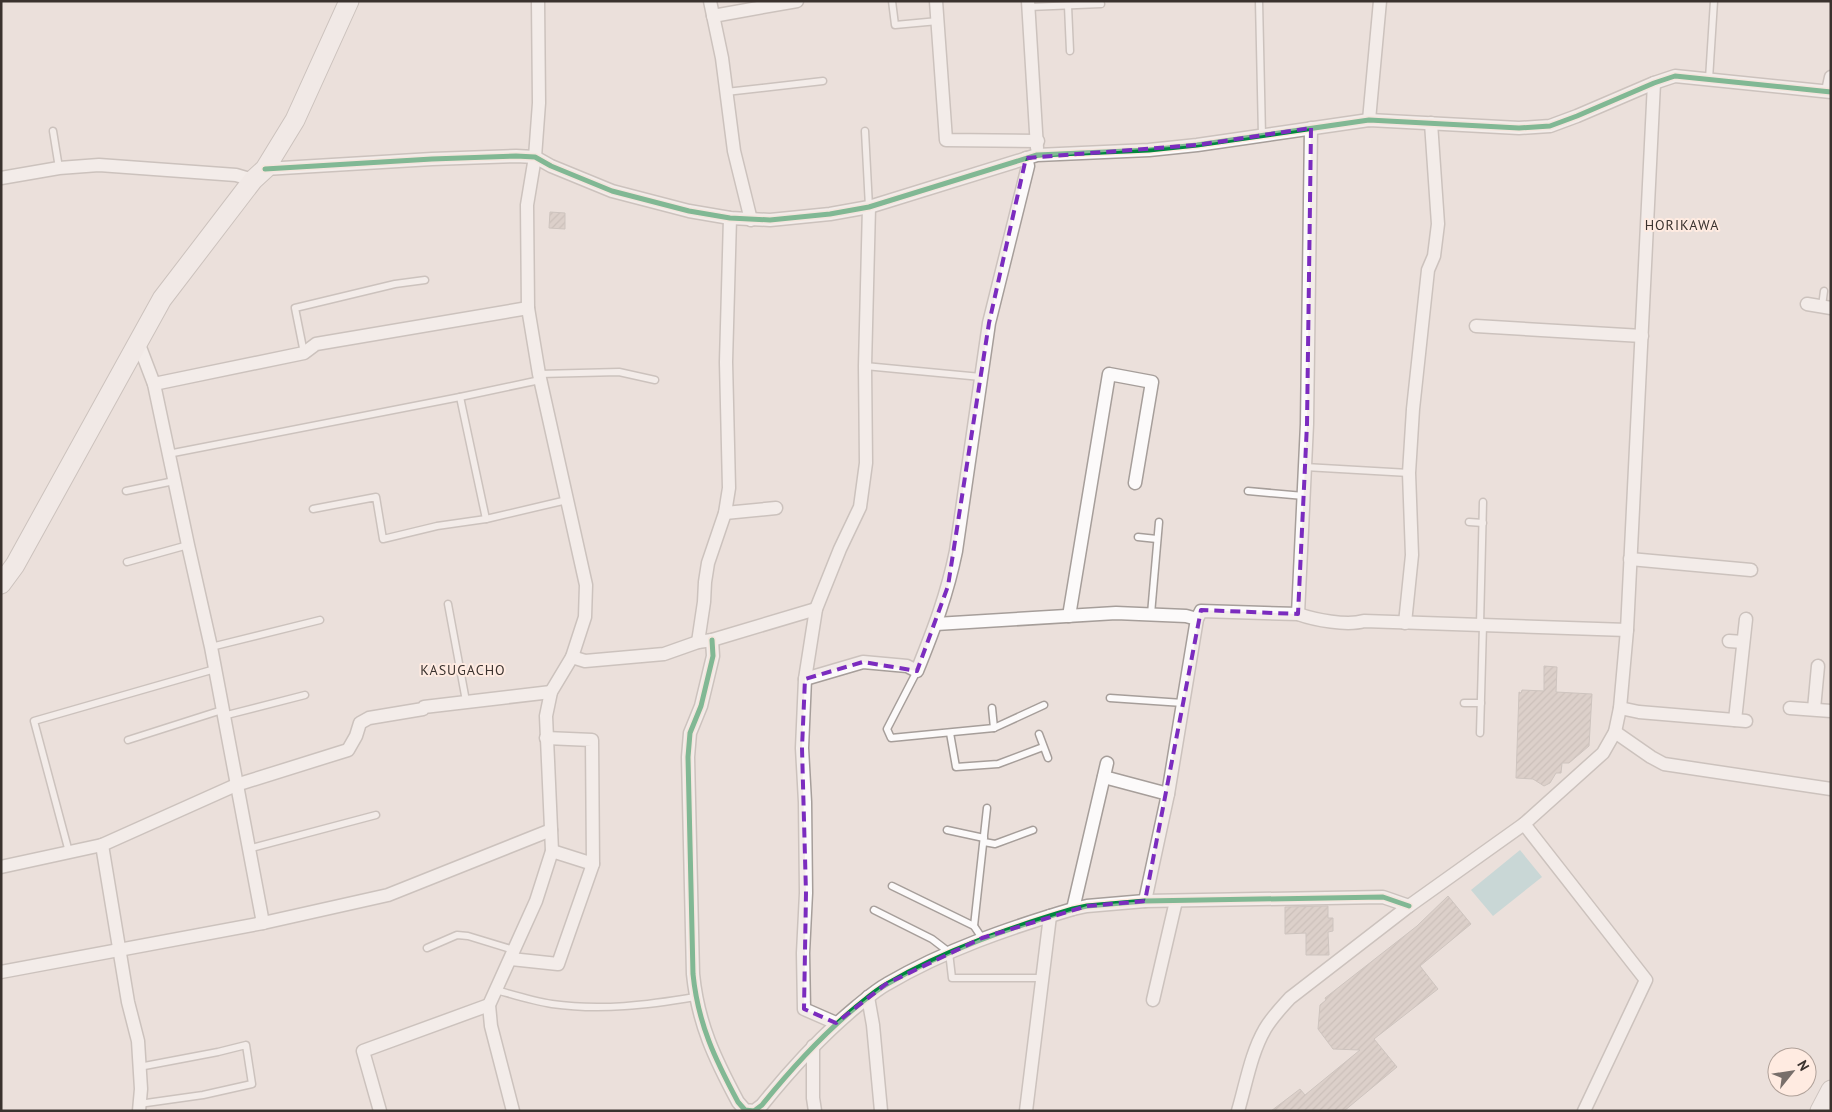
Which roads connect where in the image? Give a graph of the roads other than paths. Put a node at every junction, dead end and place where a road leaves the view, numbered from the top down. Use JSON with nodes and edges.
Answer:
{"nodes":[{"id":1,"x":349,"y":1,"type":"edge"},
{"id":2,"x":538,"y":1,"type":"edge"},
{"id":3,"x":710,"y":1,"type":"edge"},
{"id":4,"x":797,"y":1,"type":"edge"},
{"id":5,"x":892,"y":1,"type":"edge"},
{"id":6,"x":936,"y":1,"type":"edge"},
{"id":7,"x":1259,"y":1,"type":"edge"},
{"id":8,"x":1380,"y":1,"type":"edge"},
{"id":9,"x":1714,"y":1,"type":"edge"},
{"id":10,"x":1028,"y":4,"type":"edge"},
{"id":11,"x":1101,"y":4,"type":"dead end"},
{"id":12,"x":1068,"y":6,"type":"junction"},
{"id":13,"x":713,"y":16,"type":"junction"},
{"id":14,"x":938,"y":21,"type":"junction"},
{"id":15,"x":1070,"y":51,"type":"dead end"},
{"id":16,"x":1831,"y":77,"type":"edge"},
{"id":17,"x":1709,"y":79,"type":"junction"},
{"id":18,"x":822,"y":81,"type":"dead end"},
{"id":19,"x":1654,"y":82,"type":"junction"},
{"id":20,"x":1830,"y":91,"type":"edge"},
{"id":21,"x":726,"y":92,"type":"junction"},
{"id":22,"x":1369,"y":120,"type":"junction"},
{"id":23,"x":1431,"y":123,"type":"junction"},
{"id":24,"x":1311,"y":128,"type":"junction"},
{"id":25,"x":53,"y":131,"type":"dead end"},
{"id":26,"x":865,"y":131,"type":"dead end"},
{"id":27,"x":1262,"y":136,"type":"junction"},
{"id":28,"x":1038,"y":141,"type":"junction"},
{"id":29,"x":1032,"y":156,"type":"junction"},
{"id":30,"x":535,"y":157,"type":"junction"},
{"id":31,"x":59,"y":168,"type":"junction"},
{"id":32,"x":259,"y":174,"type":"junction"},
{"id":33,"x":1,"y":178,"type":"edge"},
{"id":34,"x":869,"y":207,"type":"junction"},
{"id":35,"x":730,"y":218,"type":"junction"},
{"id":36,"x":751,"y":220,"type":"junction"},
{"id":37,"x":425,"y":280,"type":"dead end"},
{"id":38,"x":1824,"y":290,"type":"dead end"},
{"id":39,"x":1807,"y":304,"type":"dead end"},
{"id":40,"x":1826,"y":307,"type":"edge"},
{"id":41,"x":528,"y":308,"type":"junction"},
{"id":42,"x":1476,"y":326,"type":"dead end"},
{"id":43,"x":1642,"y":336,"type":"junction"},
{"id":44,"x":138,"y":342,"type":"junction"},
{"id":45,"x":304,"y":354,"type":"junction"},
{"id":46,"x":864,"y":366,"type":"junction"},
{"id":47,"x":539,"y":377,"type":"junction"},
{"id":48,"x":981,"y":377,"type":"junction"},
{"id":49,"x":654,"y":380,"type":"dead end"},
{"id":50,"x":154,"y":384,"type":"junction"},
{"id":51,"x":460,"y":398,"type":"junction"},
{"id":52,"x":168,"y":454,"type":"junction"},
{"id":53,"x":1304,"y":467,"type":"junction"},
{"id":54,"x":1408,"y":473,"type":"junction"},
{"id":55,"x":174,"y":481,"type":"junction"},
{"id":56,"x":1136,"y":483,"type":"dead end"},
{"id":57,"x":126,"y":491,"type":"dead end"},
{"id":58,"x":1248,"y":491,"type":"dead end"},
{"id":59,"x":1304,"y":496,"type":"junction"},
{"id":60,"x":567,"y":500,"type":"junction"},
{"id":61,"x":1484,"y":502,"type":"dead end"},
{"id":62,"x":776,"y":508,"type":"dead end"},
{"id":63,"x":313,"y":509,"type":"dead end"},
{"id":64,"x":725,"y":514,"type":"junction"},
{"id":65,"x":486,"y":519,"type":"junction"},
{"id":66,"x":1159,"y":522,"type":"dead end"},
{"id":67,"x":1469,"y":522,"type":"dead end"},
{"id":68,"x":1483,"y":524,"type":"junction"},
{"id":69,"x":1138,"y":537,"type":"dead end"},
{"id":70,"x":1157,"y":539,"type":"junction"},
{"id":71,"x":188,"y":546,"type":"junction"},
{"id":72,"x":1630,"y":559,"type":"junction"},
{"id":73,"x":127,"y":562,"type":"dead end"},
{"id":74,"x":1751,"y":570,"type":"dead end"},
{"id":75,"x":1,"y":584,"type":"edge"},
{"id":76,"x":448,"y":604,"type":"dead end"},
{"id":77,"x":816,"y":609,"type":"junction"},
{"id":78,"x":1151,"y":614,"type":"junction"},
{"id":79,"x":1298,"y":614,"type":"junction"},
{"id":80,"x":1068,"y":616,"type":"junction"},
{"id":81,"x":1746,"y":618,"type":"dead end"},
{"id":82,"x":1197,"y":619,"type":"junction"},
{"id":83,"x":320,"y":620,"type":"dead end"},
{"id":84,"x":1406,"y":623,"type":"junction"},
{"id":85,"x":936,"y":624,"type":"junction"},
{"id":86,"x":1481,"y":625,"type":"junction"},
{"id":87,"x":1627,"y":630,"type":"junction"},
{"id":88,"x":712,"y":640,"type":"junction"},
{"id":89,"x":1729,"y":641,"type":"dead end"},
{"id":90,"x":698,"y":642,"type":"junction"},
{"id":91,"x":1744,"y":642,"type":"junction"},
{"id":92,"x":211,"y":647,"type":"junction"},
{"id":93,"x":572,"y":657,"type":"junction"},
{"id":94,"x":1818,"y":666,"type":"dead end"},
{"id":95,"x":214,"y":669,"type":"junction"},
{"id":96,"x":917,"y":670,"type":"junction"},
{"id":97,"x":805,"y":679,"type":"junction"},
{"id":98,"x":551,"y":692,"type":"junction"},
{"id":99,"x":306,"y":694,"type":"dead end"},
{"id":100,"x":1110,"y":698,"type":"dead end"},
{"id":101,"x":466,"y":701,"type":"junction"},
{"id":102,"x":1183,"y":703,"type":"junction"},
{"id":103,"x":1464,"y":703,"type":"dead end"},
{"id":104,"x":1481,"y":703,"type":"junction"},
{"id":105,"x":1044,"y":705,"type":"dead end"},
{"id":106,"x":992,"y":708,"type":"dead end"},
{"id":107,"x":1620,"y":708,"type":"junction"},
{"id":108,"x":1790,"y":708,"type":"dead end"},
{"id":109,"x":1814,"y":709,"type":"junction"},
{"id":110,"x":1831,"y":710,"type":"edge"},
{"id":111,"x":222,"y":713,"type":"junction"},
{"id":112,"x":994,"y":728,"type":"junction"},
{"id":113,"x":1615,"y":732,"type":"junction"},
{"id":114,"x":950,"y":733,"type":"junction"},
{"id":115,"x":1480,"y":733,"type":"dead end"},
{"id":116,"x":1039,"y":734,"type":"dead end"},
{"id":117,"x":546,"y":738,"type":"junction"},
{"id":118,"x":128,"y":740,"type":"dead end"},
{"id":119,"x":1043,"y":746,"type":"junction"},
{"id":120,"x":1048,"y":758,"type":"dead end"},
{"id":121,"x":1107,"y":763,"type":"dead end"},
{"id":122,"x":1104,"y":778,"type":"junction"},
{"id":123,"x":236,"y":785,"type":"junction"},
{"id":124,"x":1831,"y":789,"type":"edge"},
{"id":125,"x":1168,"y":794,"type":"junction"},
{"id":126,"x":987,"y":808,"type":"dead end"},
{"id":127,"x":376,"y":815,"type":"dead end"},
{"id":128,"x":1524,"y":824,"type":"junction"},
{"id":129,"x":551,"y":830,"type":"junction"},
{"id":130,"x":947,"y":830,"type":"dead end"},
{"id":131,"x":1033,"y":830,"type":"dead end"},
{"id":132,"x":984,"y":840,"type":"junction"},
{"id":133,"x":102,"y":845,"type":"junction"},
{"id":134,"x":248,"y":849,"type":"junction"},
{"id":135,"x":552,"y":851,"type":"junction"},
{"id":136,"x":69,"y":852,"type":"junction"},
{"id":137,"x":593,"y":864,"type":"junction"},
{"id":138,"x":1,"y":867,"type":"edge"},
{"id":139,"x":892,"y":886,"type":"dead end"},
{"id":140,"x":1176,"y":901,"type":"junction"},
{"id":141,"x":1145,"y":902,"type":"junction"},
{"id":142,"x":1409,"y":906,"type":"junction"},
{"id":143,"x":1073,"y":909,"type":"junction"},
{"id":144,"x":874,"y":910,"type":"dead end"},
{"id":145,"x":1050,"y":916,"type":"junction"},
{"id":146,"x":263,"y":924,"type":"junction"},
{"id":147,"x":974,"y":926,"type":"junction"},
{"id":148,"x":982,"y":938,"type":"junction"},
{"id":149,"x":427,"y":948,"type":"dead end"},
{"id":150,"x":119,"y":949,"type":"junction"},
{"id":151,"x":949,"y":952,"type":"junction"},
{"id":152,"x":513,"y":955,"type":"junction"},
{"id":153,"x":1,"y":972,"type":"edge"},
{"id":154,"x":1042,"y":978,"type":"junction"},
{"id":155,"x":496,"y":990,"type":"junction"},
{"id":156,"x":695,"y":997,"type":"junction"},
{"id":157,"x":868,"y":997,"type":"junction"},
{"id":158,"x":1152,"y":1000,"type":"dead end"},
{"id":159,"x":490,"y":1005,"type":"junction"},
{"id":160,"x":836,"y":1023,"type":"junction"},
{"id":161,"x":812,"y":1046,"type":"junction"},
{"id":162,"x":140,"y":1067,"type":"junction"},
{"id":163,"x":1831,"y":1090,"type":"edge"},
{"id":164,"x":139,"y":1107,"type":"edge"},
{"id":165,"x":380,"y":1111,"type":"edge"},
{"id":166,"x":513,"y":1111,"type":"edge"},
{"id":167,"x":815,"y":1111,"type":"edge"},
{"id":168,"x":881,"y":1111,"type":"edge"},
{"id":169,"x":1026,"y":1111,"type":"edge"},
{"id":170,"x":1238,"y":1111,"type":"edge"},
{"id":171,"x":1584,"y":1111,"type":"edge"},
{"id":172,"x":1820,"y":1111,"type":"edge"}],
"edges":[{"from":1,"to":32,"type":"street"},
{"from":2,"to":30,"type":"street"},
{"from":3,"to":13,"type":"street"},
{"from":4,"to":13,"type":"street"},
{"from":5,"to":14,"type":"lane"},
{"from":6,"to":14,"type":"street"},
{"from":7,"to":27,"type":"lane"},
{"from":8,"to":22,"type":"street"},
{"from":9,"to":17,"type":"lane"},
{"from":10,"to":12,"type":"lane"},
{"from":10,"to":28,"type":"street"},
{"from":11,"to":12,"type":"lane"},
{"from":12,"to":15,"type":"lane"},
{"from":13,"to":21,"type":"street"},
{"from":14,"to":28,"type":"street"},
{"from":16,"to":20,"type":"street"},
{"from":17,"to":19,"type":"street"},
{"from":17,"to":20,"type":"street"},
{"from":18,"to":21,"type":"lane"},
{"from":19,"to":23,"type":"street"},
{"from":19,"to":43,"type":"street"},
{"from":21,"to":36,"type":"street"},
{"from":22,"to":23,"type":"street"},
{"from":22,"to":24,"type":"street"},
{"from":23,"to":54,"type":"street"},
{"from":24,"to":27,"type":"street"},
{"from":24,"to":53,"type":"street"},
{"from":25,"to":31,"type":"lane"},
{"from":26,"to":34,"type":"lane"},
{"from":27,"to":29,"type":"street"},
{"from":28,"to":29,"type":"street"},
{"from":29,"to":34,"type":"street"},
{"from":29,"to":48,"type":"street"},
{"from":30,"to":32,"type":"street"},
{"from":30,"to":35,"type":"street"},
{"from":30,"to":41,"type":"street"},
{"from":31,"to":32,"type":"street"},
{"from":31,"to":33,"type":"street"},
{"from":32,"to":44,"type":"street"},
{"from":34,"to":36,"type":"street"},
{"from":34,"to":46,"type":"street"},
{"from":35,"to":36,"type":"street"},
{"from":35,"to":64,"type":"street"},
{"from":37,"to":45,"type":"lane"},
{"from":38,"to":40,"type":"lane"},
{"from":39,"to":40,"type":"street"},
{"from":41,"to":45,"type":"street"},
{"from":41,"to":47,"type":"street"},
{"from":42,"to":43,"type":"street"},
{"from":43,"to":72,"type":"street"},
{"from":44,"to":50,"type":"street"},
{"from":44,"to":75,"type":"street"},
{"from":45,"to":50,"type":"street"},
{"from":46,"to":48,"type":"lane"},
{"from":46,"to":77,"type":"street"},
{"from":47,"to":49,"type":"lane"},
{"from":47,"to":51,"type":"lane"},
{"from":47,"to":60,"type":"street"},
{"from":48,"to":85,"type":"street"},
{"from":50,"to":52,"type":"street"},
{"from":51,"to":52,"type":"lane"},
{"from":51,"to":65,"type":"lane"},
{"from":52,"to":55,"type":"street"},
{"from":53,"to":54,"type":"lane"},
{"from":53,"to":59,"type":"street"},
{"from":54,"to":84,"type":"street"},
{"from":55,"to":57,"type":"lane"},
{"from":55,"to":71,"type":"street"},
{"from":56,"to":80,"type":"street"},
{"from":58,"to":59,"type":"lane"},
{"from":59,"to":79,"type":"street"},
{"from":60,"to":65,"type":"lane"},
{"from":60,"to":93,"type":"street"},
{"from":61,"to":68,"type":"lane"},
{"from":62,"to":64,"type":"street"},
{"from":63,"to":65,"type":"lane"},
{"from":64,"to":90,"type":"street"},
{"from":66,"to":70,"type":"lane"},
{"from":67,"to":68,"type":"lane"},
{"from":68,"to":86,"type":"lane"},
{"from":69,"to":70,"type":"lane"},
{"from":70,"to":78,"type":"lane"},
{"from":71,"to":73,"type":"lane"},
{"from":71,"to":92,"type":"street"},
{"from":72,"to":74,"type":"street"},
{"from":72,"to":87,"type":"street"},
{"from":76,"to":101,"type":"lane"},
{"from":77,"to":88,"type":"street"},
{"from":77,"to":97,"type":"street"},
{"from":78,"to":80,"type":"street"},
{"from":78,"to":82,"type":"street"},
{"from":79,"to":82,"type":"street"},
{"from":79,"to":84,"type":"street"},
{"from":80,"to":85,"type":"street"},
{"from":81,"to":91,"type":"street"},
{"from":82,"to":102,"type":"street"},
{"from":83,"to":92,"type":"lane"},
{"from":84,"to":86,"type":"street"},
{"from":85,"to":96,"type":"street"},
{"from":86,"to":87,"type":"street"},
{"from":86,"to":104,"type":"lane"},
{"from":87,"to":107,"type":"street"},
{"from":88,"to":90,"type":"street"},
{"from":88,"to":156,"type":"street"},
{"from":89,"to":91,"type":"street"},
{"from":90,"to":93,"type":"street"},
{"from":91,"to":107,"type":"street"},
{"from":92,"to":95,"type":"street"},
{"from":93,"to":98,"type":"street"},
{"from":94,"to":109,"type":"street"},
{"from":95,"to":111,"type":"street"},
{"from":95,"to":136,"type":"lane"},
{"from":96,"to":97,"type":"street"},
{"from":96,"to":114,"type":"lane"},
{"from":97,"to":160,"type":"street"},
{"from":98,"to":101,"type":"street"},
{"from":98,"to":117,"type":"street"},
{"from":99,"to":111,"type":"lane"},
{"from":100,"to":102,"type":"lane"},
{"from":101,"to":123,"type":"street"},
{"from":102,"to":125,"type":"street"},
{"from":103,"to":104,"type":"lane"},
{"from":104,"to":115,"type":"lane"},
{"from":105,"to":112,"type":"lane"},
{"from":106,"to":112,"type":"lane"},
{"from":107,"to":113,"type":"street"},
{"from":108,"to":109,"type":"street"},
{"from":109,"to":110,"type":"street"},
{"from":111,"to":118,"type":"lane"},
{"from":111,"to":123,"type":"street"},
{"from":112,"to":114,"type":"lane"},
{"from":113,"to":124,"type":"street"},
{"from":113,"to":128,"type":"street"},
{"from":114,"to":119,"type":"lane"},
{"from":116,"to":119,"type":"lane"},
{"from":117,"to":129,"type":"street"},
{"from":117,"to":137,"type":"street"},
{"from":119,"to":120,"type":"lane"},
{"from":121,"to":122,"type":"street"},
{"from":122,"to":125,"type":"street"},
{"from":122,"to":143,"type":"street"},
{"from":123,"to":133,"type":"street"},
{"from":123,"to":134,"type":"street"},
{"from":125,"to":141,"type":"street"},
{"from":126,"to":132,"type":"lane"},
{"from":127,"to":134,"type":"lane"},
{"from":128,"to":142,"type":"street"},
{"from":128,"to":171,"type":"street"},
{"from":129,"to":135,"type":"street"},
{"from":129,"to":146,"type":"street"},
{"from":130,"to":132,"type":"lane"},
{"from":131,"to":132,"type":"lane"},
{"from":132,"to":147,"type":"lane"},
{"from":133,"to":136,"type":"street"},
{"from":133,"to":150,"type":"street"},
{"from":134,"to":146,"type":"street"},
{"from":135,"to":137,"type":"street"},
{"from":135,"to":152,"type":"street"},
{"from":136,"to":138,"type":"street"},
{"from":137,"to":152,"type":"street"},
{"from":139,"to":147,"type":"lane"},
{"from":140,"to":141,"type":"street"},
{"from":140,"to":142,"type":"street"},
{"from":140,"to":158,"type":"street"},
{"from":141,"to":143,"type":"street"},
{"from":142,"to":170,"type":"street"},
{"from":143,"to":145,"type":"street"},
{"from":144,"to":151,"type":"lane"},
{"from":145,"to":148,"type":"street"},
{"from":145,"to":154,"type":"street"},
{"from":146,"to":150,"type":"street"},
{"from":147,"to":148,"type":"lane"},
{"from":148,"to":151,"type":"street"},
{"from":149,"to":152,"type":"lane"},
{"from":150,"to":153,"type":"street"},
{"from":150,"to":162,"type":"street"},
{"from":151,"to":154,"type":"lane"},
{"from":151,"to":157,"type":"street"},
{"from":152,"to":155,"type":"street"},
{"from":154,"to":169,"type":"street"},
{"from":155,"to":156,"type":"lane"},
{"from":155,"to":159,"type":"street"},
{"from":156,"to":161,"type":"street"},
{"from":157,"to":160,"type":"street"},
{"from":157,"to":168,"type":"street"},
{"from":159,"to":165,"type":"street"},
{"from":159,"to":166,"type":"street"},
{"from":160,"to":161,"type":"street"},
{"from":161,"to":167,"type":"street"},
{"from":162,"to":164,"type":"street"},
{"from":162,"to":164,"type":"lane"},
{"from":163,"to":172,"type":"street"}]}
